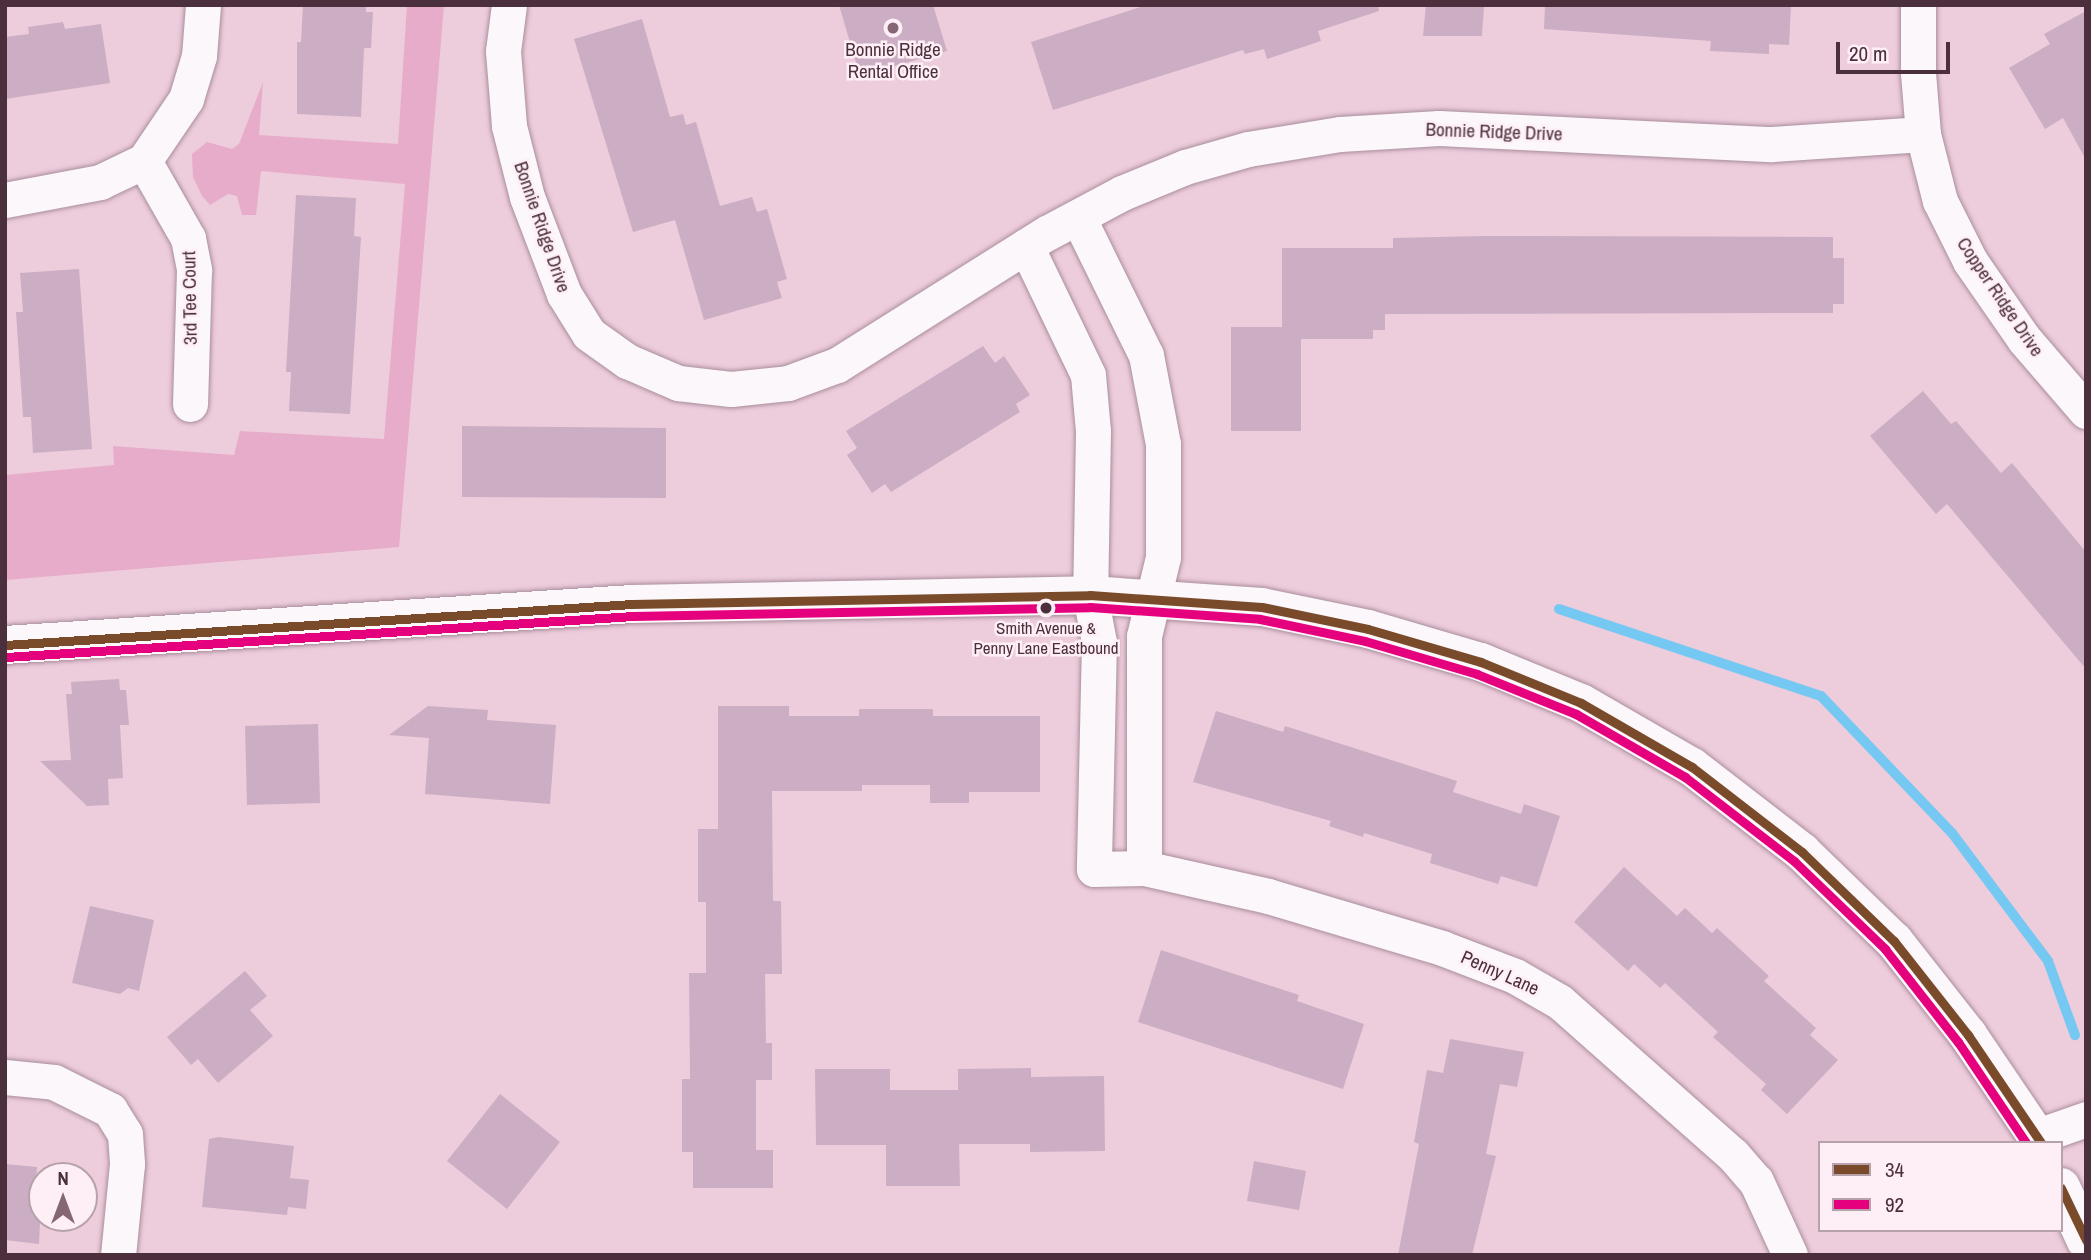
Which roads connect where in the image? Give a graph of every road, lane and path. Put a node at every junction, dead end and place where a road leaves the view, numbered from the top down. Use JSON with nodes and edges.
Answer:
{"nodes":[{"id":1,"x":203,"y":5,"type":"edge"},
{"id":2,"x":509,"y":5,"type":"edge"},
{"id":3,"x":1919,"y":5,"type":"edge"},
{"id":4,"x":1923,"y":134,"type":"junction"},
{"id":5,"x":144,"y":161,"type":"junction"},
{"id":6,"x":5,"y":200,"type":"edge"},
{"id":7,"x":1078,"y":217,"type":"junction"},
{"id":8,"x":1026,"y":246,"type":"junction"},
{"id":9,"x":190,"y":404,"type":"dead end"},
{"id":10,"x":2086,"y":411,"type":"edge"},
{"id":11,"x":1090,"y":595,"type":"junction"},
{"id":12,"x":1154,"y":597,"type":"junction"},
{"id":13,"x":5,"y":645,"type":"edge"},
{"id":14,"x":1144,"y":868,"type":"junction"},
{"id":15,"x":5,"y":1077,"type":"edge"},
{"id":16,"x":2086,"y":1119,"type":"edge"},
{"id":17,"x":2039,"y":1139,"type":"edge"},
{"id":18,"x":2063,"y":1191,"type":"edge"},
{"id":19,"x":2086,"y":1241,"type":"edge"},
{"id":20,"x":118,"y":1255,"type":"edge"},
{"id":21,"x":1790,"y":1255,"type":"edge"}],
"edges":[{"from":1,"to":5,"type":"street"},
{"from":2,"to":8,"type":"street","name":"Bonnie Ridge Drive"},
{"from":3,"to":4,"type":"street","name":"Copper Ridge Drive"},
{"from":4,"to":7,"type":"street","name":"Bonnie Ridge Drive"},
{"from":4,"to":10,"type":"street","name":"Copper Ridge Drive"},
{"from":5,"to":6,"type":"street"},
{"from":5,"to":9,"type":"street","name":"3rd Tee Court"},
{"from":7,"to":8,"type":"street","name":"Bonnie Ridge Drive"},
{"from":7,"to":12,"type":"street"},
{"from":8,"to":11,"type":"street"},
{"from":11,"to":12,"type":"main road"},
{"from":11,"to":13,"type":"main road"},
{"from":11,"to":14,"type":"street","name":"Penny Lane"},
{"from":12,"to":14,"type":"street"},
{"from":12,"to":17,"type":"main road"},
{"from":14,"to":21,"type":"street","name":"Penny Lane"},
{"from":15,"to":20,"type":"street"},
{"from":16,"to":17,"type":"street"},
{"from":18,"to":19,"type":"main road"}]}
